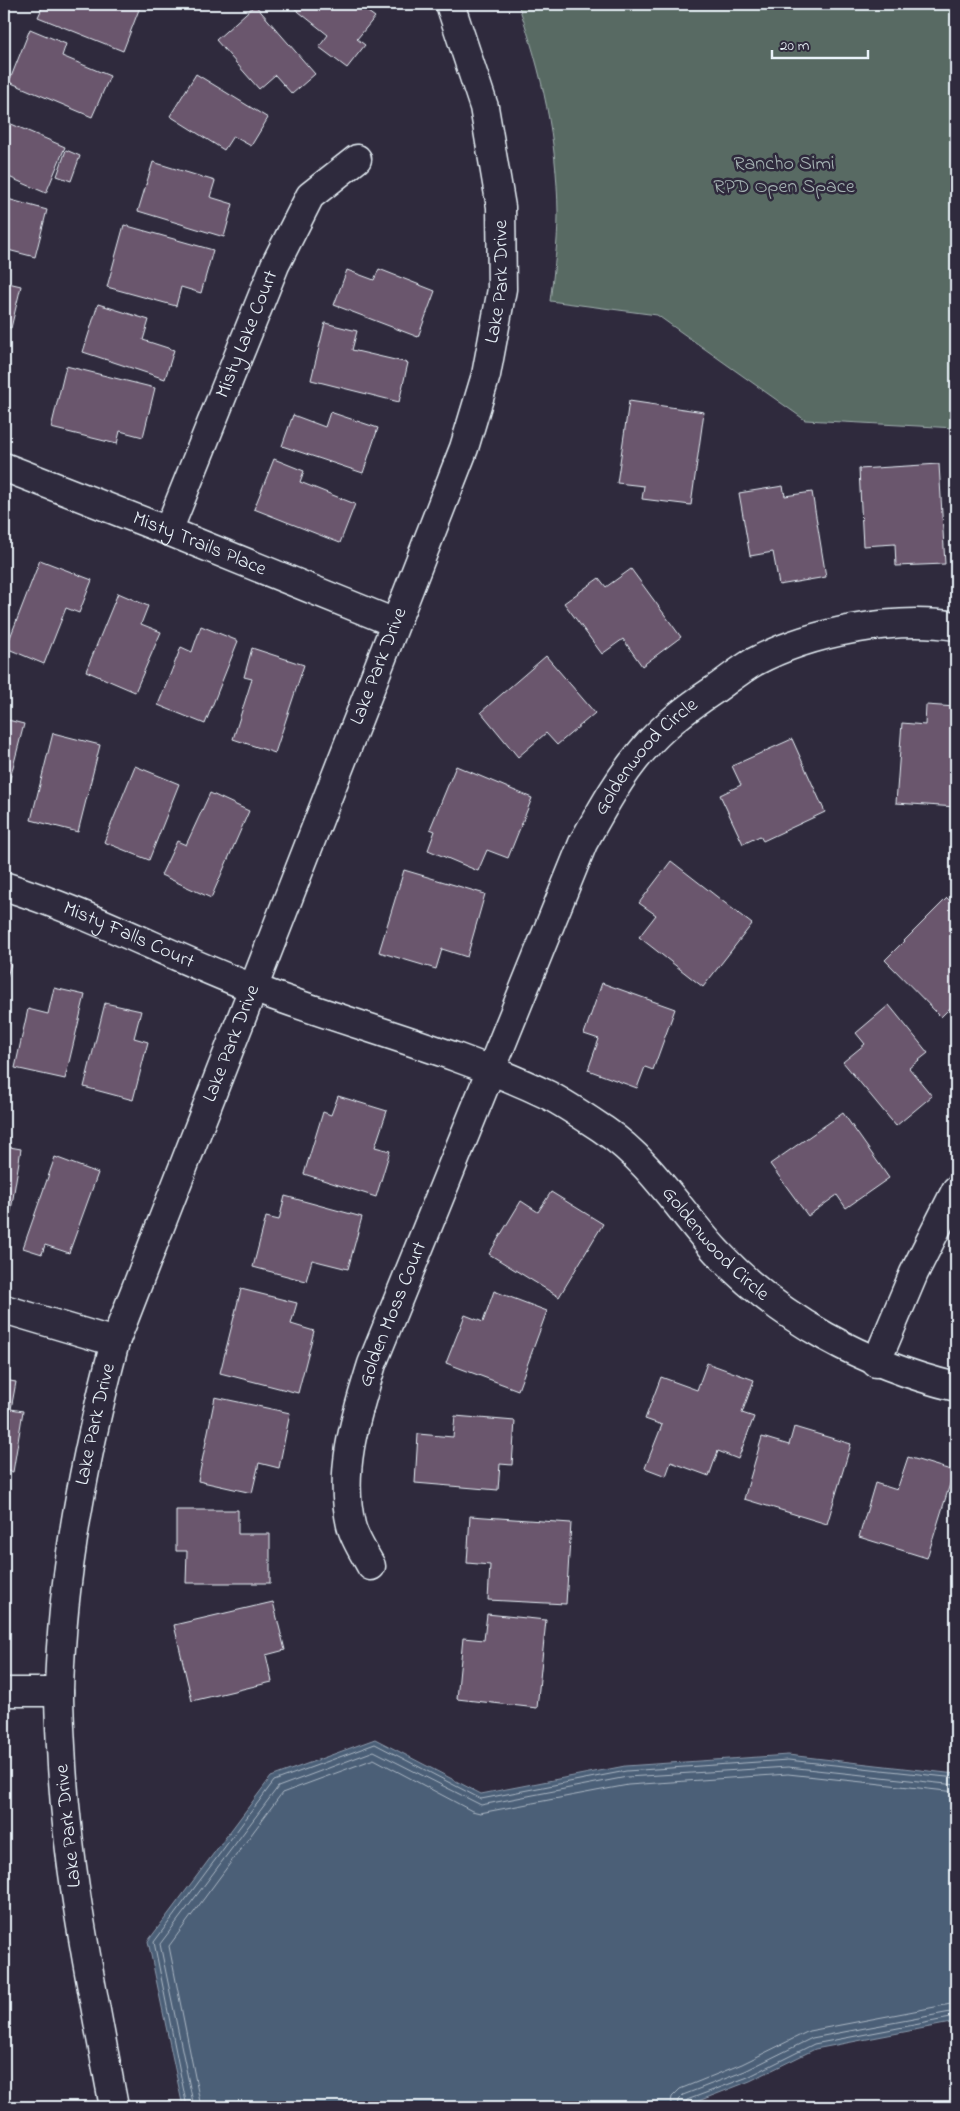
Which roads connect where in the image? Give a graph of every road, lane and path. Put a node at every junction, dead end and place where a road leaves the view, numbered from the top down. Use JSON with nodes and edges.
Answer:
{"nodes":[{"id":1,"x":450,"y":4,"type":"edge"},
{"id":2,"x":357,"y":159,"type":"dead end"},
{"id":3,"x":4,"y":467,"type":"edge"},
{"id":4,"x":168,"y":531,"type":"junction"},
{"id":5,"x":395,"y":623,"type":"junction"},
{"id":6,"x":956,"y":626,"type":"edge"},
{"id":7,"x":4,"y":886,"type":"edge"},
{"id":8,"x":252,"y":988,"type":"junction"},
{"id":9,"x":491,"y":1071,"type":"junction"},
{"id":10,"x":956,"y":1190,"type":"edge"},
{"id":11,"x":4,"y":1309,"type":"edge"},
{"id":12,"x":115,"y":1342,"type":"junction"},
{"id":13,"x":876,"y":1363,"type":"junction"},
{"id":14,"x":956,"y":1387,"type":"edge"},
{"id":15,"x":370,"y":1566,"type":"dead end"},
{"id":16,"x":4,"y":1692,"type":"edge"},
{"id":17,"x":59,"y":1692,"type":"junction"},
{"id":18,"x":114,"y":2107,"type":"edge"}],
"edges":[{"from":1,"to":5,"type":"street","name":"Lake Park Drive"},
{"from":2,"to":4,"type":"street","name":"Misty Lake Court"},
{"from":3,"to":4,"type":"street","name":"Misty Trails Place"},
{"from":4,"to":5,"type":"street","name":"Misty Trails Place"},
{"from":5,"to":8,"type":"street","name":"Lake Park Drive"},
{"from":6,"to":9,"type":"street","name":"Goldenwood Circle"},
{"from":7,"to":8,"type":"street","name":"Misty Falls Court"},
{"from":8,"to":9,"type":"street","name":"Goldenwood Circle"},
{"from":8,"to":12,"type":"street","name":"Lake Park Drive"},
{"from":9,"to":13,"type":"street","name":"Goldenwood Circle"},
{"from":9,"to":15,"type":"street","name":"Golden Moss Court"},
{"from":10,"to":13,"type":"street"},
{"from":11,"to":12,"type":"street"},
{"from":12,"to":17,"type":"street","name":"Lake Park Drive"},
{"from":13,"to":14,"type":"street","name":"Goldenwood Circle"},
{"from":16,"to":17,"type":"street"},
{"from":17,"to":18,"type":"street","name":"Lake Park Drive"}]}
